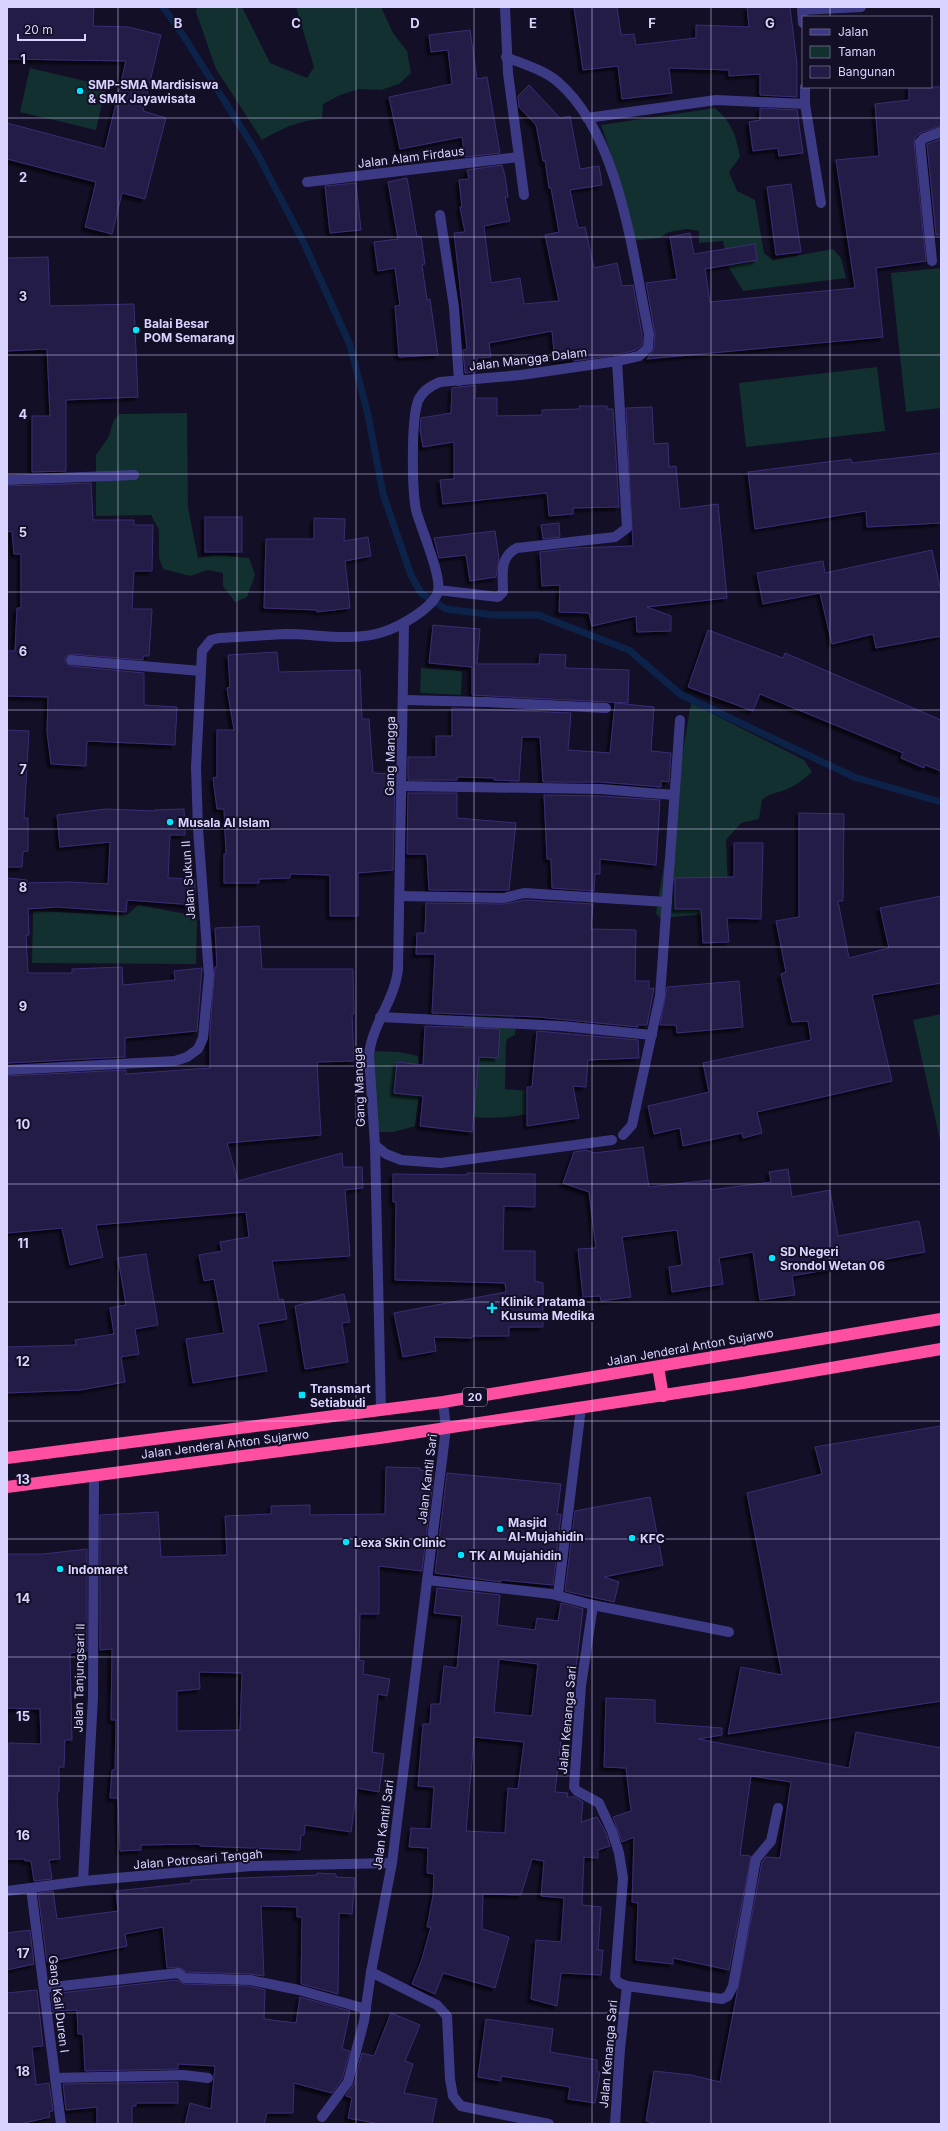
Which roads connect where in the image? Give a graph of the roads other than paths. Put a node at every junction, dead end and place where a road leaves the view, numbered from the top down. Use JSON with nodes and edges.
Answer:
{"nodes":[{"id":1,"x":505,"y":7,"type":"edge"},
{"id":2,"x":861,"y":7,"type":"edge"},
{"id":3,"x":802,"y":8,"type":"edge"},
{"id":4,"x":506,"y":57,"type":"junction"},
{"id":5,"x":804,"y":88,"type":"edge"},
{"id":6,"x":805,"y":104,"type":"junction"},
{"id":7,"x":586,"y":118,"type":"junction"},
{"id":8,"x":941,"y":132,"type":"edge"},
{"id":9,"x":518,"y":157,"type":"junction"},
{"id":10,"x":307,"y":182,"type":"dead end"},
{"id":11,"x":524,"y":195,"type":"dead end"},
{"id":12,"x":820,"y":203,"type":"dead end"},
{"id":13,"x":440,"y":215,"type":"dead end"},
{"id":14,"x":932,"y":261,"type":"dead end"},
{"id":15,"x":617,"y":361,"type":"junction"},
{"id":16,"x":459,"y":381,"type":"junction"},
{"id":17,"x":134,"y":476,"type":"dead end"},
{"id":18,"x":7,"y":480,"type":"edge"},
{"id":19,"x":437,"y":593,"type":"junction"},
{"id":20,"x":404,"y":624,"type":"junction"},
{"id":21,"x":71,"y":660,"type":"dead end"},
{"id":22,"x":201,"y":671,"type":"junction"},
{"id":23,"x":404,"y":700,"type":"junction"},
{"id":24,"x":606,"y":708,"type":"dead end"},
{"id":25,"x":680,"y":720,"type":"dead end"},
{"id":26,"x":402,"y":786,"type":"junction"},
{"id":27,"x":674,"y":795,"type":"junction"},
{"id":28,"x":400,"y":896,"type":"junction"},
{"id":29,"x":667,"y":902,"type":"junction"},
{"id":30,"x":380,"y":1017,"type":"junction"},
{"id":31,"x":652,"y":1034,"type":"junction"},
{"id":32,"x":7,"y":1070,"type":"edge"},
{"id":33,"x":624,"y":1135,"type":"dead end"},
{"id":34,"x":612,"y":1140,"type":"dead end"},
{"id":35,"x":375,"y":1145,"type":"junction"},
{"id":36,"x":941,"y":1319,"type":"edge"},
{"id":37,"x":941,"y":1349,"type":"edge"},
{"id":38,"x":658,"y":1367,"type":"junction"},
{"id":39,"x":663,"y":1396,"type":"junction"},
{"id":40,"x":443,"y":1402,"type":"junction"},
{"id":41,"x":581,"y":1408,"type":"junction"},
{"id":42,"x":381,"y":1410,"type":"junction"},
{"id":43,"x":446,"y":1428,"type":"junction"},
{"id":44,"x":7,"y":1458,"type":"edge"},
{"id":45,"x":94,"y":1476,"type":"junction"},
{"id":46,"x":7,"y":1487,"type":"edge"},
{"id":47,"x":427,"y":1580,"type":"junction"},
{"id":48,"x":558,"y":1595,"type":"junction"},
{"id":49,"x":593,"y":1605,"type":"junction"},
{"id":50,"x":729,"y":1632,"type":"dead end"},
{"id":51,"x":778,"y":1808,"type":"dead end"},
{"id":52,"x":392,"y":1863,"type":"junction"},
{"id":53,"x":83,"y":1881,"type":"junction"},
{"id":54,"x":31,"y":1888,"type":"junction"},
{"id":55,"x":7,"y":1891,"type":"edge"},
{"id":56,"x":371,"y":1972,"type":"junction"},
{"id":57,"x":627,"y":1986,"type":"junction"},
{"id":58,"x":44,"y":1988,"type":"junction"},
{"id":59,"x":366,"y":2009,"type":"junction"},
{"id":60,"x":55,"y":2078,"type":"junction"},
{"id":61,"x":208,"y":2078,"type":"dead end"},
{"id":62,"x":322,"y":2117,"type":"dead end"},
{"id":63,"x":531,"y":2122,"type":"edge"},
{"id":64,"x":59,"y":2124,"type":"edge"},
{"id":65,"x":549,"y":2124,"type":"edge"},
{"id":66,"x":615,"y":2124,"type":"edge"}],
"edges":[{"from":1,"to":4,"type":"street"},
{"from":2,"to":3,"type":"street"},
{"from":4,"to":7,"type":"street","name":"Jalan Mangga Dalam"},
{"from":4,"to":9,"type":"street"},
{"from":5,"to":6,"type":"street"},
{"from":6,"to":7,"type":"street"},
{"from":6,"to":12,"type":"street"},
{"from":7,"to":15,"type":"street","name":"Jalan Mangga Dalam"},
{"from":8,"to":14,"type":"street"},
{"from":9,"to":10,"type":"street","name":"Jalan Alam Firdaus"},
{"from":9,"to":11,"type":"street"},
{"from":13,"to":16,"type":"street"},
{"from":15,"to":16,"type":"street","name":"Jalan Mangga Dalam"},
{"from":15,"to":19,"type":"street"},
{"from":16,"to":19,"type":"street","name":"Jalan Mangga Dalam"},
{"from":17,"to":18,"type":"street"},
{"from":19,"to":20,"type":"street"},
{"from":20,"to":22,"type":"street","name":"Jalan Sukun II"},
{"from":20,"to":23,"type":"street","name":"Gang Mangga"},
{"from":21,"to":22,"type":"street"},
{"from":22,"to":32,"type":"street","name":"Jalan Sukun II"},
{"from":23,"to":24,"type":"street"},
{"from":23,"to":26,"type":"street","name":"Gang Mangga"},
{"from":25,"to":27,"type":"street"},
{"from":26,"to":27,"type":"street"},
{"from":26,"to":28,"type":"street","name":"Gang Mangga"},
{"from":27,"to":29,"type":"street"},
{"from":28,"to":29,"type":"street"},
{"from":28,"to":30,"type":"street","name":"Gang Mangga"},
{"from":29,"to":31,"type":"street"},
{"from":30,"to":31,"type":"street"},
{"from":30,"to":35,"type":"street","name":"Gang Mangga"},
{"from":31,"to":33,"type":"street"},
{"from":34,"to":35,"type":"street"},
{"from":35,"to":42,"type":"street","name":"Gang Mangga"},
{"from":36,"to":38,"type":"highway","name":"Jalan Jenderal Anton Sujarwo","number":"20"},
{"from":37,"to":39,"type":"highway","name":"Jalan Jenderal Anton Sujarwo","number":"20"},
{"from":38,"to":39,"type":"highway"},
{"from":38,"to":40,"type":"highway","name":"Jalan Jenderal Anton Sujarwo","number":"20"},
{"from":39,"to":41,"type":"highway","name":"Jalan Jenderal Anton Sujarwo","number":"20"},
{"from":40,"to":42,"type":"highway","name":"Jalan Jenderal Anton Sujarwo","number":"20"},
{"from":40,"to":43,"type":"street"},
{"from":41,"to":43,"type":"highway","name":"Jalan Jenderal Anton Sujarwo","number":"20"},
{"from":41,"to":48,"type":"street"},
{"from":42,"to":44,"type":"highway","name":"Jalan Jenderal Anton Sujarwo","number":"20"},
{"from":43,"to":45,"type":"highway","name":"Jalan Jenderal Anton Sujarwo","number":"20"},
{"from":43,"to":47,"type":"street","name":"Jalan Kantil Sari"},
{"from":45,"to":46,"type":"highway","name":"Jalan Jenderal Anton Sujarwo","number":"20"},
{"from":45,"to":53,"type":"street","name":"Jalan Tanjungsari II"},
{"from":47,"to":48,"type":"street"},
{"from":47,"to":52,"type":"street","name":"Jalan Kantil Sari"},
{"from":48,"to":49,"type":"street"},
{"from":49,"to":50,"type":"street"},
{"from":49,"to":57,"type":"street","name":"Jalan Kenanga Sari"},
{"from":51,"to":57,"type":"street"},
{"from":52,"to":53,"type":"street","name":"Jalan Potrosari Tengah"},
{"from":52,"to":56,"type":"street","name":"Jalan Kantil Sari"},
{"from":53,"to":54,"type":"street","name":"Jalan Potrosari Tengah"},
{"from":54,"to":55,"type":"street","name":"Jalan Potrosari Tengah"},
{"from":54,"to":58,"type":"street","name":"Gang Kali Duren I"},
{"from":56,"to":59,"type":"street","name":"Jalan Kantil Sari"},
{"from":56,"to":63,"type":"street"},
{"from":57,"to":66,"type":"street","name":"Jalan Kenanga Sari"},
{"from":58,"to":59,"type":"street"},
{"from":58,"to":60,"type":"street","name":"Gang Kali Duren I"},
{"from":59,"to":62,"type":"street","name":"Jalan Kantil Sari"},
{"from":60,"to":61,"type":"street"},
{"from":60,"to":64,"type":"street","name":"Gang Kali Duren I"},
{"from":63,"to":65,"type":"street"}]}
